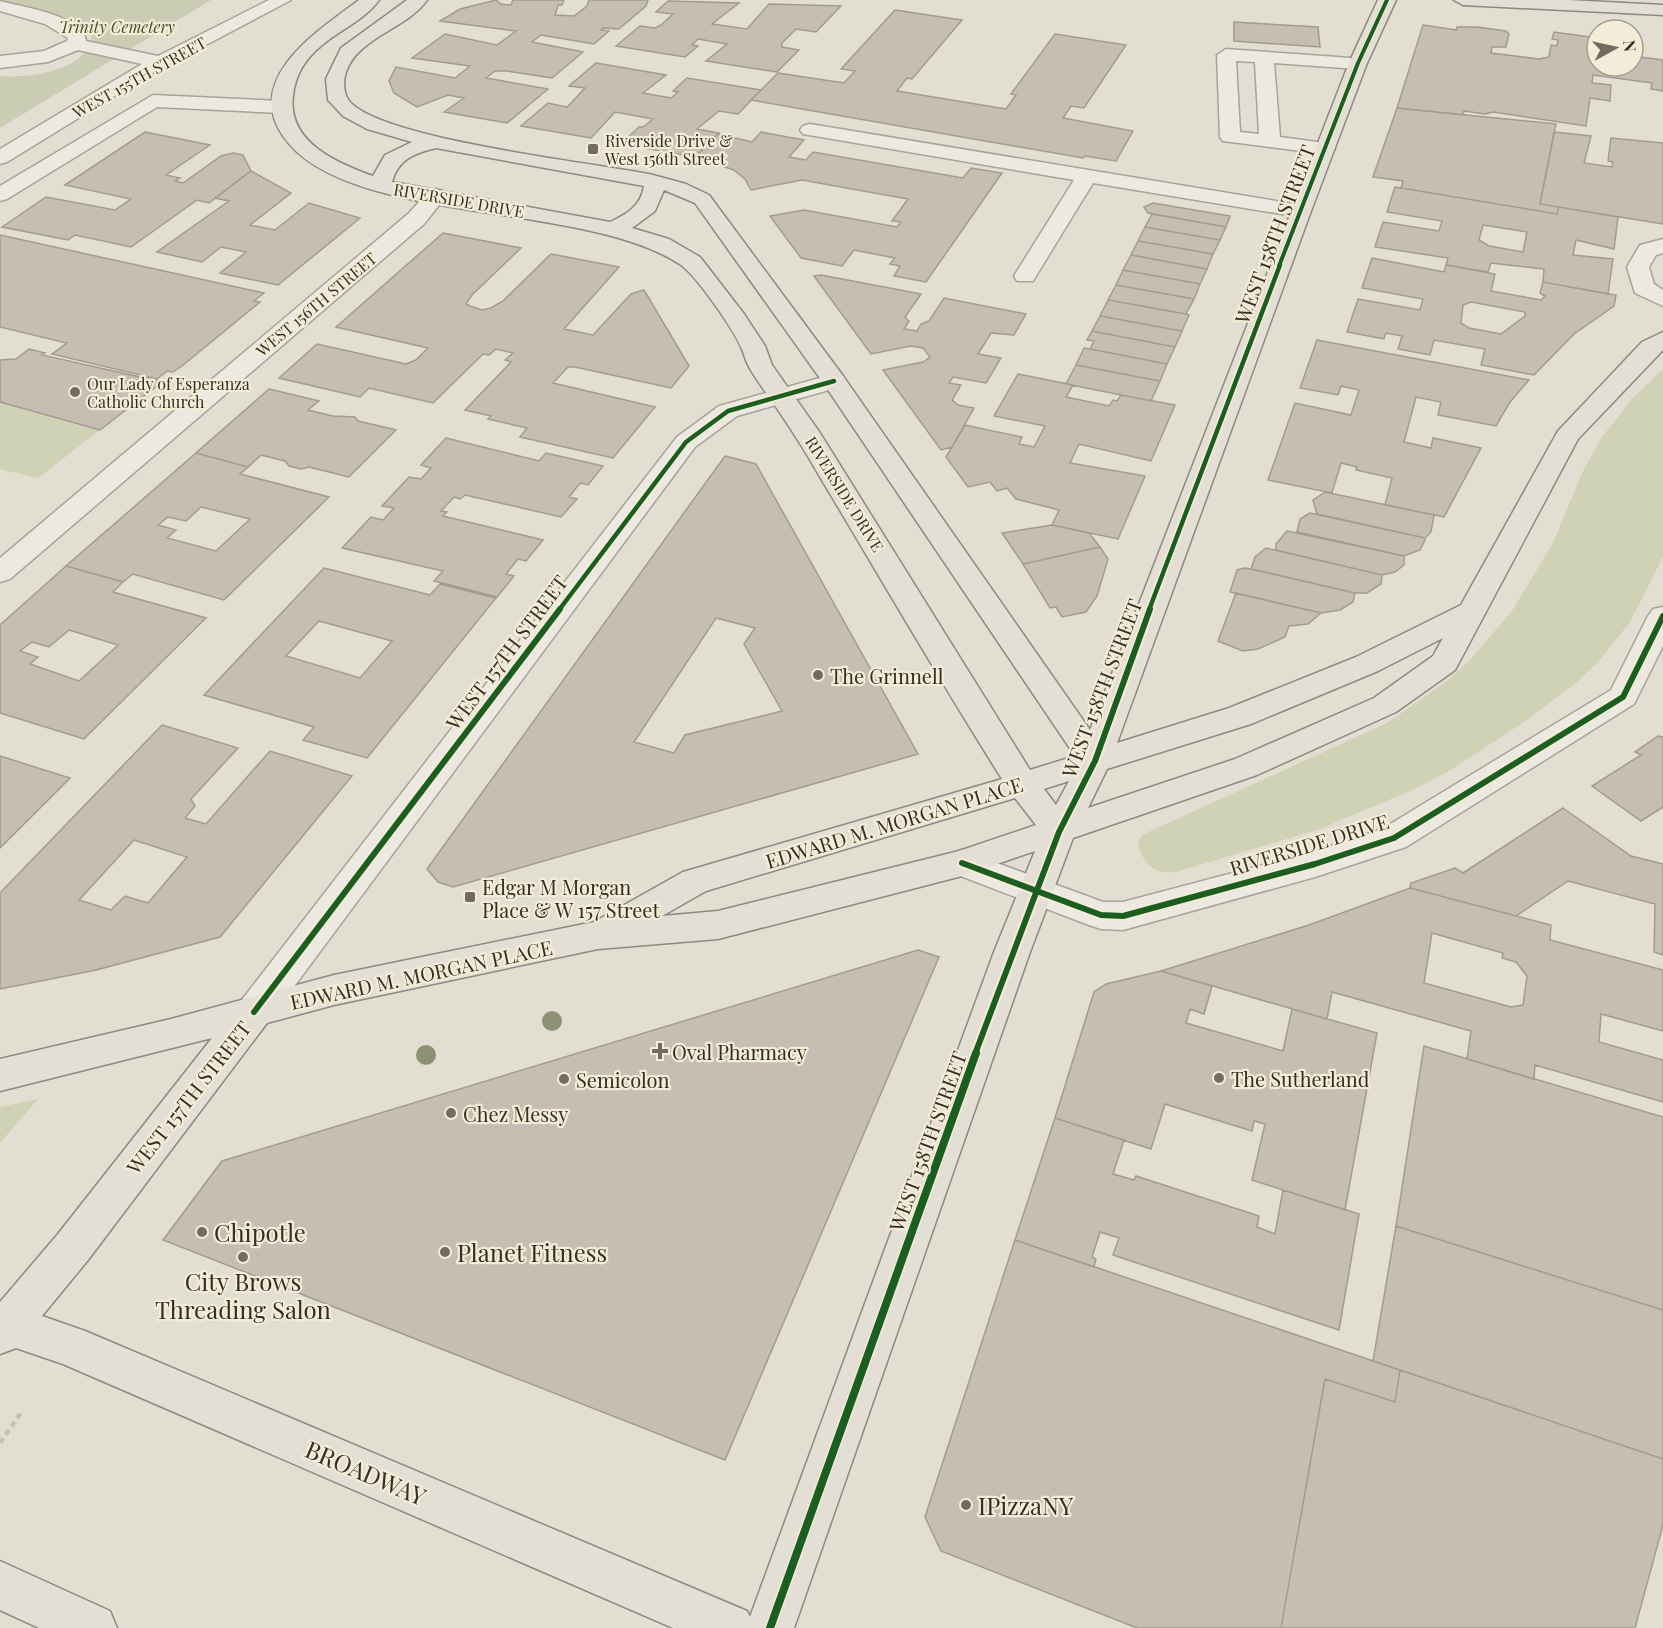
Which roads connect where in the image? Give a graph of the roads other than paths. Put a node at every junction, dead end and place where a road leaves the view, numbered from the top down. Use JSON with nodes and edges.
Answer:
{"nodes":[{"id":1,"x":282,"y":0,"type":"edge"},
{"id":2,"x":418,"y":0,"type":"edge"},
{"id":3,"x":1387,"y":0,"type":"edge"},
{"id":4,"x":1463,"y":0,"type":"edge"},
{"id":5,"x":363,"y":5,"type":"edge"},
{"id":6,"x":0,"y":6,"type":"edge"},
{"id":7,"x":1663,"y":10,"type":"edge"},
{"id":8,"x":76,"y":44,"type":"junction"},
{"id":9,"x":1264,"y":57,"type":"junction"},
{"id":10,"x":0,"y":62,"type":"edge"},
{"id":11,"x":161,"y":62,"type":"junction"},
{"id":12,"x":1358,"y":63,"type":"junction"},
{"id":13,"x":281,"y":107,"type":"junction"},
{"id":14,"x":810,"y":130,"type":"dead end"},
{"id":15,"x":434,"y":141,"type":"junction"},
{"id":16,"x":1270,"y":142,"type":"junction"},
{"id":17,"x":1325,"y":148,"type":"junction"},
{"id":18,"x":0,"y":159,"type":"edge"},
{"id":19,"x":1087,"y":175,"type":"junction"},
{"id":20,"x":655,"y":182,"type":"junction"},
{"id":21,"x":381,"y":186,"type":"junction"},
{"id":22,"x":0,"y":195,"type":"edge"},
{"id":23,"x":436,"y":195,"type":"junction"},
{"id":24,"x":1300,"y":211,"type":"junction"},
{"id":25,"x":612,"y":229,"type":"junction"},
{"id":26,"x":1663,"y":246,"type":"edge"},
{"id":27,"x":1025,"y":276,"type":"dead end"},
{"id":28,"x":1663,"y":299,"type":"edge"},
{"id":29,"x":1663,"y":339,"type":"edge"},
{"id":30,"x":834,"y":381,"type":"junction"},
{"id":31,"x":783,"y":395,"type":"junction"},
{"id":32,"x":0,"y":573,"type":"edge"},
{"id":33,"x":1472,"y":611,"type":"junction"},
{"id":34,"x":1663,"y":616,"type":"edge"},
{"id":35,"x":1095,"y":761,"type":"junction"},
{"id":36,"x":1022,"y":784,"type":"junction"},
{"id":37,"x":1059,"y":832,"type":"junction"},
{"id":38,"x":962,"y":863,"type":"junction"},
{"id":39,"x":1036,"y":892,"type":"junction"},
{"id":40,"x":598,"y":935,"type":"junction"},
{"id":41,"x":254,"y":1012,"type":"junction"},
{"id":42,"x":0,"y":1075,"type":"edge"},
{"id":43,"x":2,"y":1327,"type":"edge"},
{"id":44,"x":0,"y":1585,"type":"edge"},
{"id":45,"x":93,"y":1628,"type":"edge"},
{"id":46,"x":730,"y":1628,"type":"edge"},
{"id":47,"x":770,"y":1628,"type":"edge"}],
"edges":[{"from":1,"to":11,"type":"street","name":"WEST 155TH STREET"},
{"from":2,"to":15,"type":"main road"},
{"from":3,"to":12,"type":"main road","name":"WEST 158TH STREET"},
{"from":4,"to":7,"type":"main road"},
{"from":5,"to":13,"type":"main road"},
{"from":6,"to":8,"type":"street"},
{"from":8,"to":10,"type":"street"},
{"from":8,"to":11,"type":"street"},
{"from":9,"to":12,"type":"street"},
{"from":9,"to":16,"type":"street"},
{"from":9,"to":16,"type":"street"},
{"from":11,"to":18,"type":"street","name":"WEST 155TH STREET"},
{"from":12,"to":17,"type":"main road","name":"WEST 158TH STREET"},
{"from":13,"to":21,"type":"main road","name":"RIVERSIDE DRIVE"},
{"from":13,"to":22,"type":"street","name":"WEST 155TH STREET"},
{"from":14,"to":19,"type":"street"},
{"from":15,"to":20,"type":"main road"},
{"from":15,"to":21,"type":"main road"},
{"from":16,"to":17,"type":"street"},
{"from":17,"to":24,"type":"main road","name":"WEST 158TH STREET"},
{"from":19,"to":24,"type":"street"},
{"from":19,"to":27,"type":"street"},
{"from":20,"to":25,"type":"main road"},
{"from":20,"to":30,"type":"main road"},
{"from":21,"to":23,"type":"main road","name":"RIVERSIDE DRIVE"},
{"from":23,"to":25,"type":"main road","name":"RIVERSIDE DRIVE"},
{"from":23,"to":32,"type":"street","name":"WEST 156TH STREET"},
{"from":24,"to":35,"type":"main road","name":"WEST 158TH STREET"},
{"from":25,"to":31,"type":"main road","name":"RIVERSIDE DRIVE"},
{"from":26,"to":28,"type":"street"},
{"from":29,"to":33,"type":"main road"},
{"from":30,"to":31,"type":"street","name":"WEST 157TH STREET"},
{"from":30,"to":35,"type":"main road"},
{"from":31,"to":36,"type":"main road","name":"RIVERSIDE DRIVE"},
{"from":31,"to":41,"type":"street","name":"WEST 157TH STREET"},
{"from":33,"to":35,"type":"main road"},
{"from":33,"to":37,"type":"main road"},
{"from":34,"to":39,"type":"street","name":"RIVERSIDE DRIVE"},
{"from":35,"to":36,"type":"main road","name":"EDWARD M. MORGAN PLACE"},
{"from":35,"to":37,"type":"main road","name":"WEST 158TH STREET"},
{"from":36,"to":37,"type":"main road","name":"RIVERSIDE DRIVE"},
{"from":36,"to":40,"type":"main road","name":"EDWARD M. MORGAN PLACE"},
{"from":37,"to":38,"type":"main road","name":"EDWARD M. MORGAN PLACE"},
{"from":37,"to":39,"type":"main road","name":"WEST 158TH STREET"},
{"from":38,"to":39,"type":"street","name":"RIVERSIDE DRIVE"},
{"from":38,"to":40,"type":"main road","name":"EDWARD M. MORGAN PLACE"},
{"from":39,"to":47,"type":"main road","name":"WEST 158TH STREET"},
{"from":40,"to":41,"type":"main road","name":"EDWARD M. MORGAN PLACE"},
{"from":41,"to":42,"type":"main road","name":"EDWARD M. MORGAN PLACE"},
{"from":41,"to":43,"type":"main road","name":"WEST 157TH STREET"},
{"from":43,"to":46,"type":"main road","name":"BROADWAY"},
{"from":44,"to":45,"type":"main road"}]}
